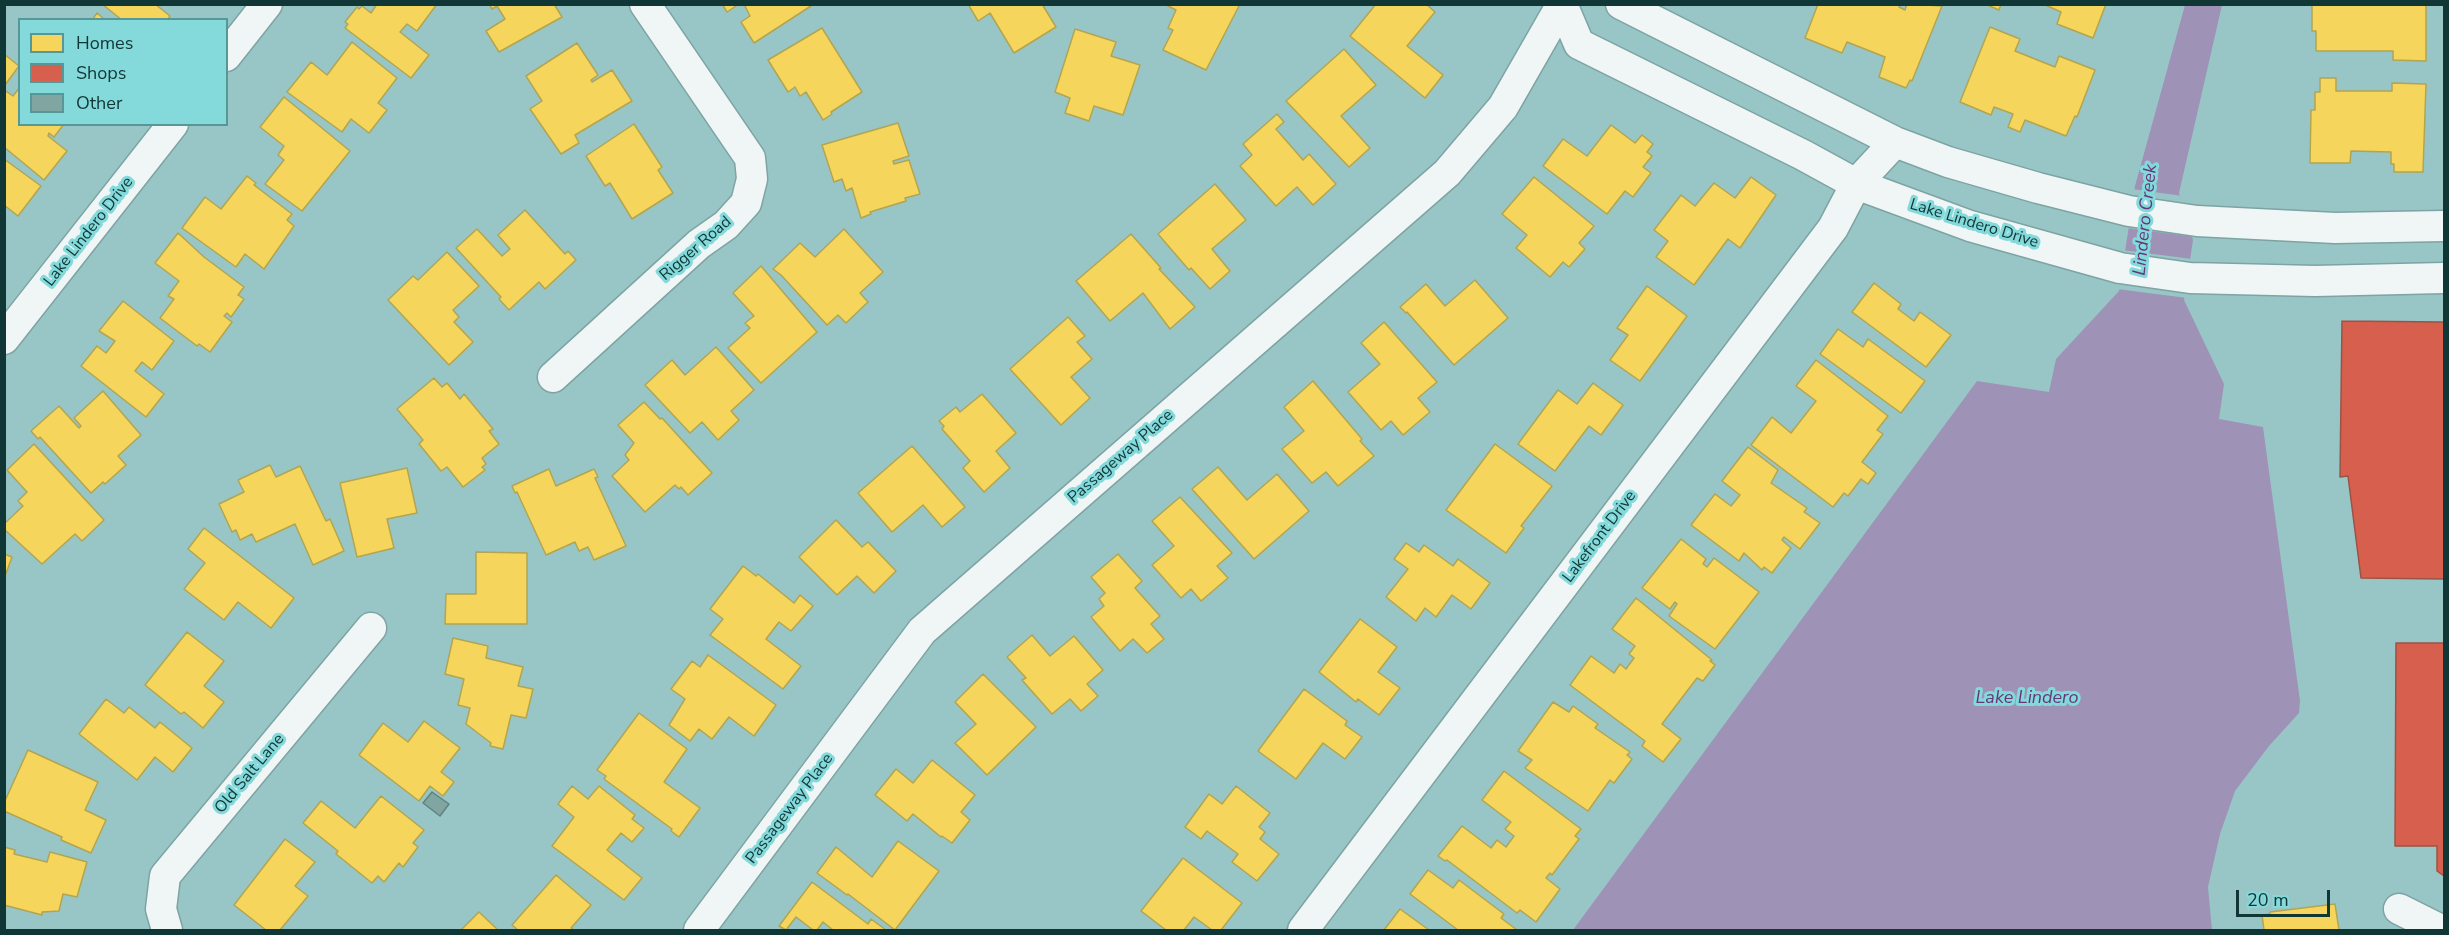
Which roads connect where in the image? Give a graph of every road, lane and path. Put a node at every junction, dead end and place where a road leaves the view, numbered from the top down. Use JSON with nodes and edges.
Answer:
{"nodes":[{"id":1,"x":267,"y":4,"type":"edge"},
{"id":2,"x":645,"y":4,"type":"edge"},
{"id":3,"x":1622,"y":4,"type":"edge"},
{"id":4,"x":1562,"y":5,"type":"edge"},
{"id":5,"x":228,"y":53,"type":"edge"},
{"id":6,"x":171,"y":126,"type":"edge"},
{"id":7,"x":1895,"y":142,"type":"junction"},
{"id":8,"x":1856,"y":184,"type":"junction"},
{"id":9,"x":2445,"y":226,"type":"edge"},
{"id":10,"x":2445,"y":278,"type":"edge"},
{"id":11,"x":4,"y":339,"type":"edge"},
{"id":12,"x":553,"y":377,"type":"dead end"},
{"id":13,"x":370,"y":628,"type":"dead end"},
{"id":14,"x":2399,"y":909,"type":"dead end"},
{"id":15,"x":167,"y":930,"type":"edge"},
{"id":16,"x":699,"y":930,"type":"edge"},
{"id":17,"x":1303,"y":930,"type":"edge"},
{"id":18,"x":2441,"y":930,"type":"edge"}],
"edges":[{"from":1,"to":5,"type":"street"},
{"from":2,"to":12,"type":"street","name":"Rigger Road"},
{"from":3,"to":7,"type":"street"},
{"from":4,"to":8,"type":"street","name":"Lake Lindero Drive"},
{"from":4,"to":16,"type":"street","name":"Passageway Place"},
{"from":6,"to":11,"type":"street","name":"Lake Lindero Drive"},
{"from":7,"to":8,"type":"street","name":"Lakefront Drive"},
{"from":7,"to":9,"type":"street"},
{"from":8,"to":10,"type":"street","name":"Lake Lindero Drive"},
{"from":8,"to":17,"type":"street","name":"Lakefront Drive"},
{"from":13,"to":15,"type":"street","name":"Old Salt Lane"},
{"from":14,"to":18,"type":"street"}]}
